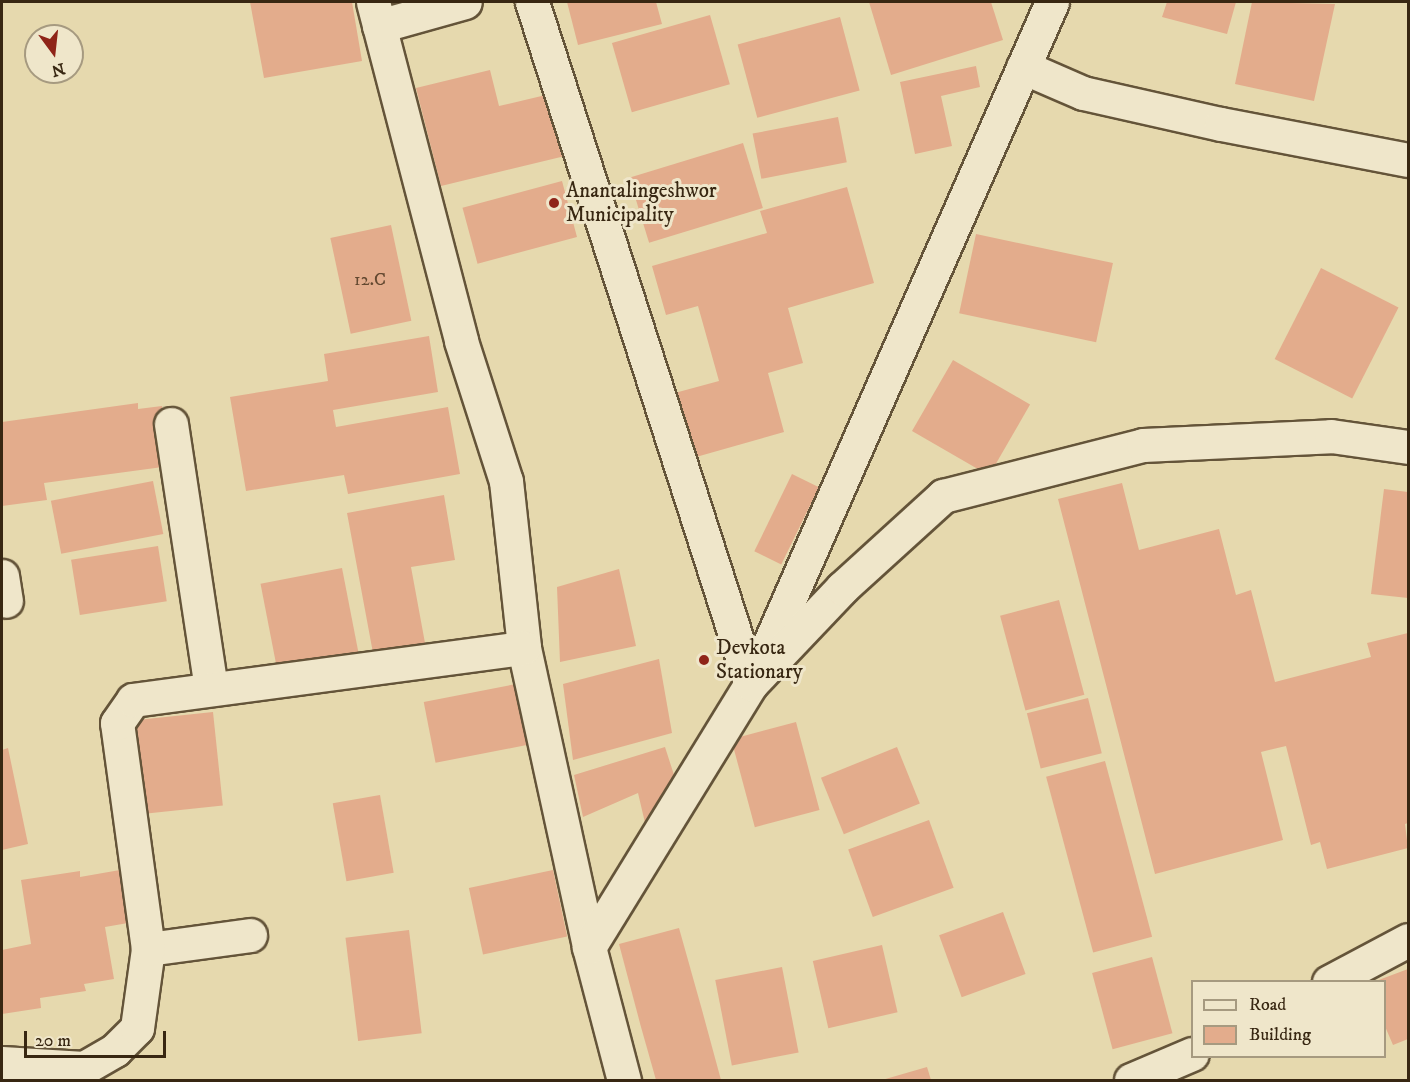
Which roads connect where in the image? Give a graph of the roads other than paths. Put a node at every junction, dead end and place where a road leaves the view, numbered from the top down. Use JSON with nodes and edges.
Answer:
{"nodes":[{"id":1,"x":465,"y":2,"type":"edge"},
{"id":2,"x":532,"y":2,"type":"edge"},
{"id":3,"x":1052,"y":2,"type":"edge"},
{"id":4,"x":376,"y":14,"type":"edge"},
{"id":5,"x":1023,"y":67,"type":"junction"},
{"id":6,"x":1408,"y":160,"type":"edge"},
{"id":7,"x":171,"y":424,"type":"dead end"},
{"id":8,"x":1408,"y":447,"type":"edge"},
{"id":9,"x":525,"y":648,"type":"junction"},
{"id":10,"x":751,"y":684,"type":"junction"},
{"id":11,"x":211,"y":688,"type":"junction"},
{"id":12,"x":250,"y":935,"type":"dead end"},
{"id":13,"x":1408,"y":940,"type":"edge"},
{"id":14,"x":589,"y":947,"type":"junction"},
{"id":15,"x":148,"y":949,"type":"junction"},
{"id":16,"x":1331,"y":980,"type":"edge"},
{"id":17,"x":1191,"y":1054,"type":"edge"},
{"id":18,"x":2,"y":1063,"type":"edge"},
{"id":19,"x":624,"y":1080,"type":"edge"},
{"id":20,"x":1131,"y":1080,"type":"edge"}],
"edges":[{"from":1,"to":4,"type":"street"},
{"from":2,"to":10,"type":"street"},
{"from":3,"to":5,"type":"street"},
{"from":4,"to":9,"type":"street"},
{"from":5,"to":6,"type":"street"},
{"from":5,"to":10,"type":"street"},
{"from":7,"to":11,"type":"street"},
{"from":8,"to":10,"type":"street"},
{"from":9,"to":11,"type":"street"},
{"from":9,"to":14,"type":"street"},
{"from":10,"to":14,"type":"street"},
{"from":11,"to":15,"type":"street"},
{"from":12,"to":15,"type":"street"},
{"from":13,"to":16,"type":"street"},
{"from":14,"to":19,"type":"street"},
{"from":15,"to":18,"type":"street"},
{"from":17,"to":20,"type":"street"}]}
